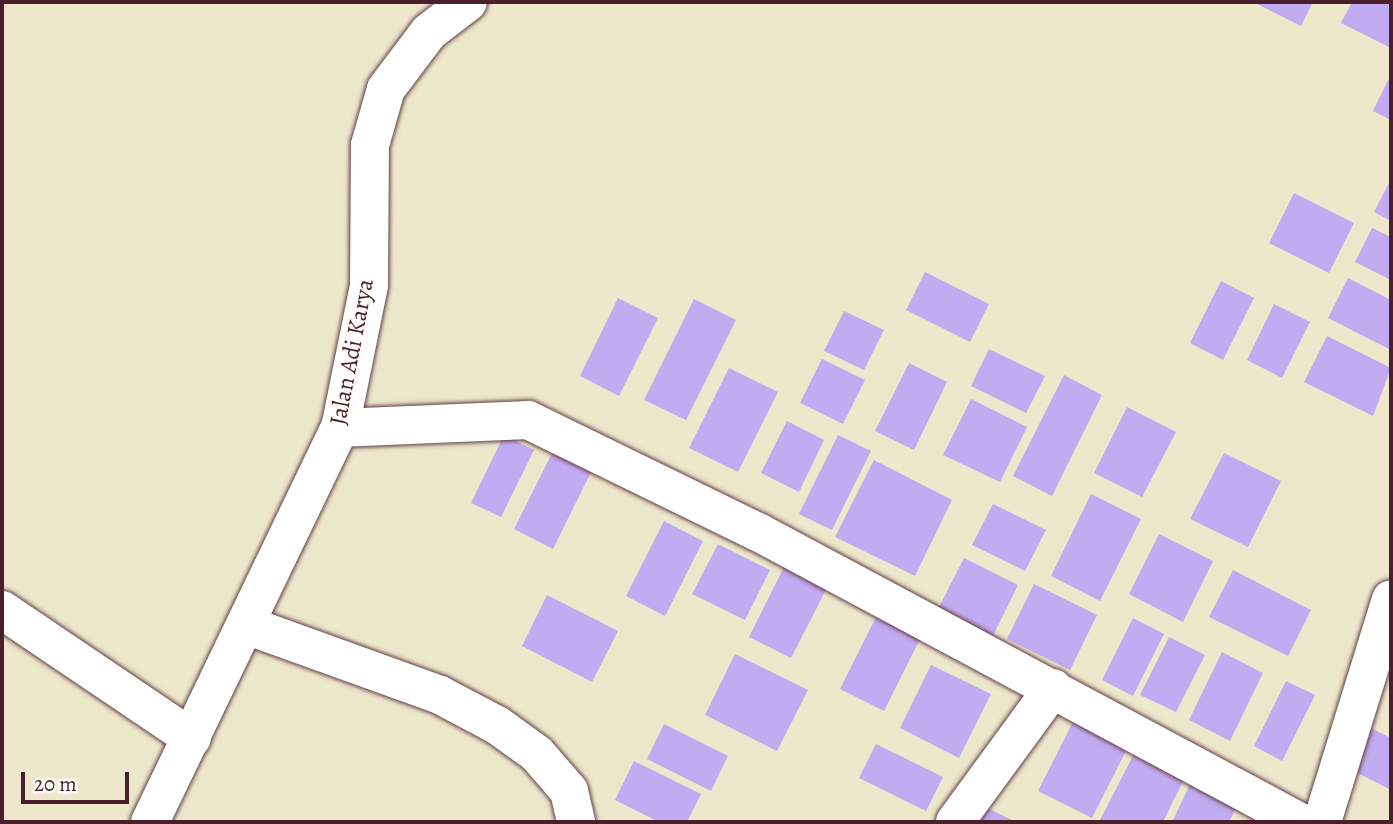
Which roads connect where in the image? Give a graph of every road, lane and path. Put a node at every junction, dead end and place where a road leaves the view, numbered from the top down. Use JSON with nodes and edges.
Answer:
{"nodes":[{"id":1,"x":468,"y":2,"type":"edge"},
{"id":2,"x":340,"y":428,"type":"junction"},
{"id":3,"x":1391,"y":598,"type":"edge"},
{"id":4,"x":2,"y":610,"type":"edge"},
{"id":5,"x":246,"y":625,"type":"junction"},
{"id":6,"x":1054,"y":688,"type":"junction"},
{"id":7,"x":192,"y":737,"type":"junction"},
{"id":8,"x":150,"y":822,"type":"edge"},
{"id":9,"x":576,"y":822,"type":"edge"},
{"id":10,"x":954,"y":822,"type":"edge"},
{"id":11,"x":1300,"y":822,"type":"edge"},
{"id":12,"x":1322,"y":822,"type":"edge"}],
"edges":[{"from":1,"to":2,"type":"street","name":"Jalan Adi Karya"},
{"from":2,"to":5,"type":"street","name":"Jalan Adi Karya"},
{"from":2,"to":6,"type":"street"},
{"from":3,"to":12,"type":"street"},
{"from":4,"to":7,"type":"street"},
{"from":5,"to":7,"type":"street","name":"Jalan Adi Karya"},
{"from":5,"to":9,"type":"street"},
{"from":6,"to":10,"type":"street"},
{"from":6,"to":11,"type":"street"},
{"from":7,"to":8,"type":"street","name":"Jalan Adi Karya"}]}
